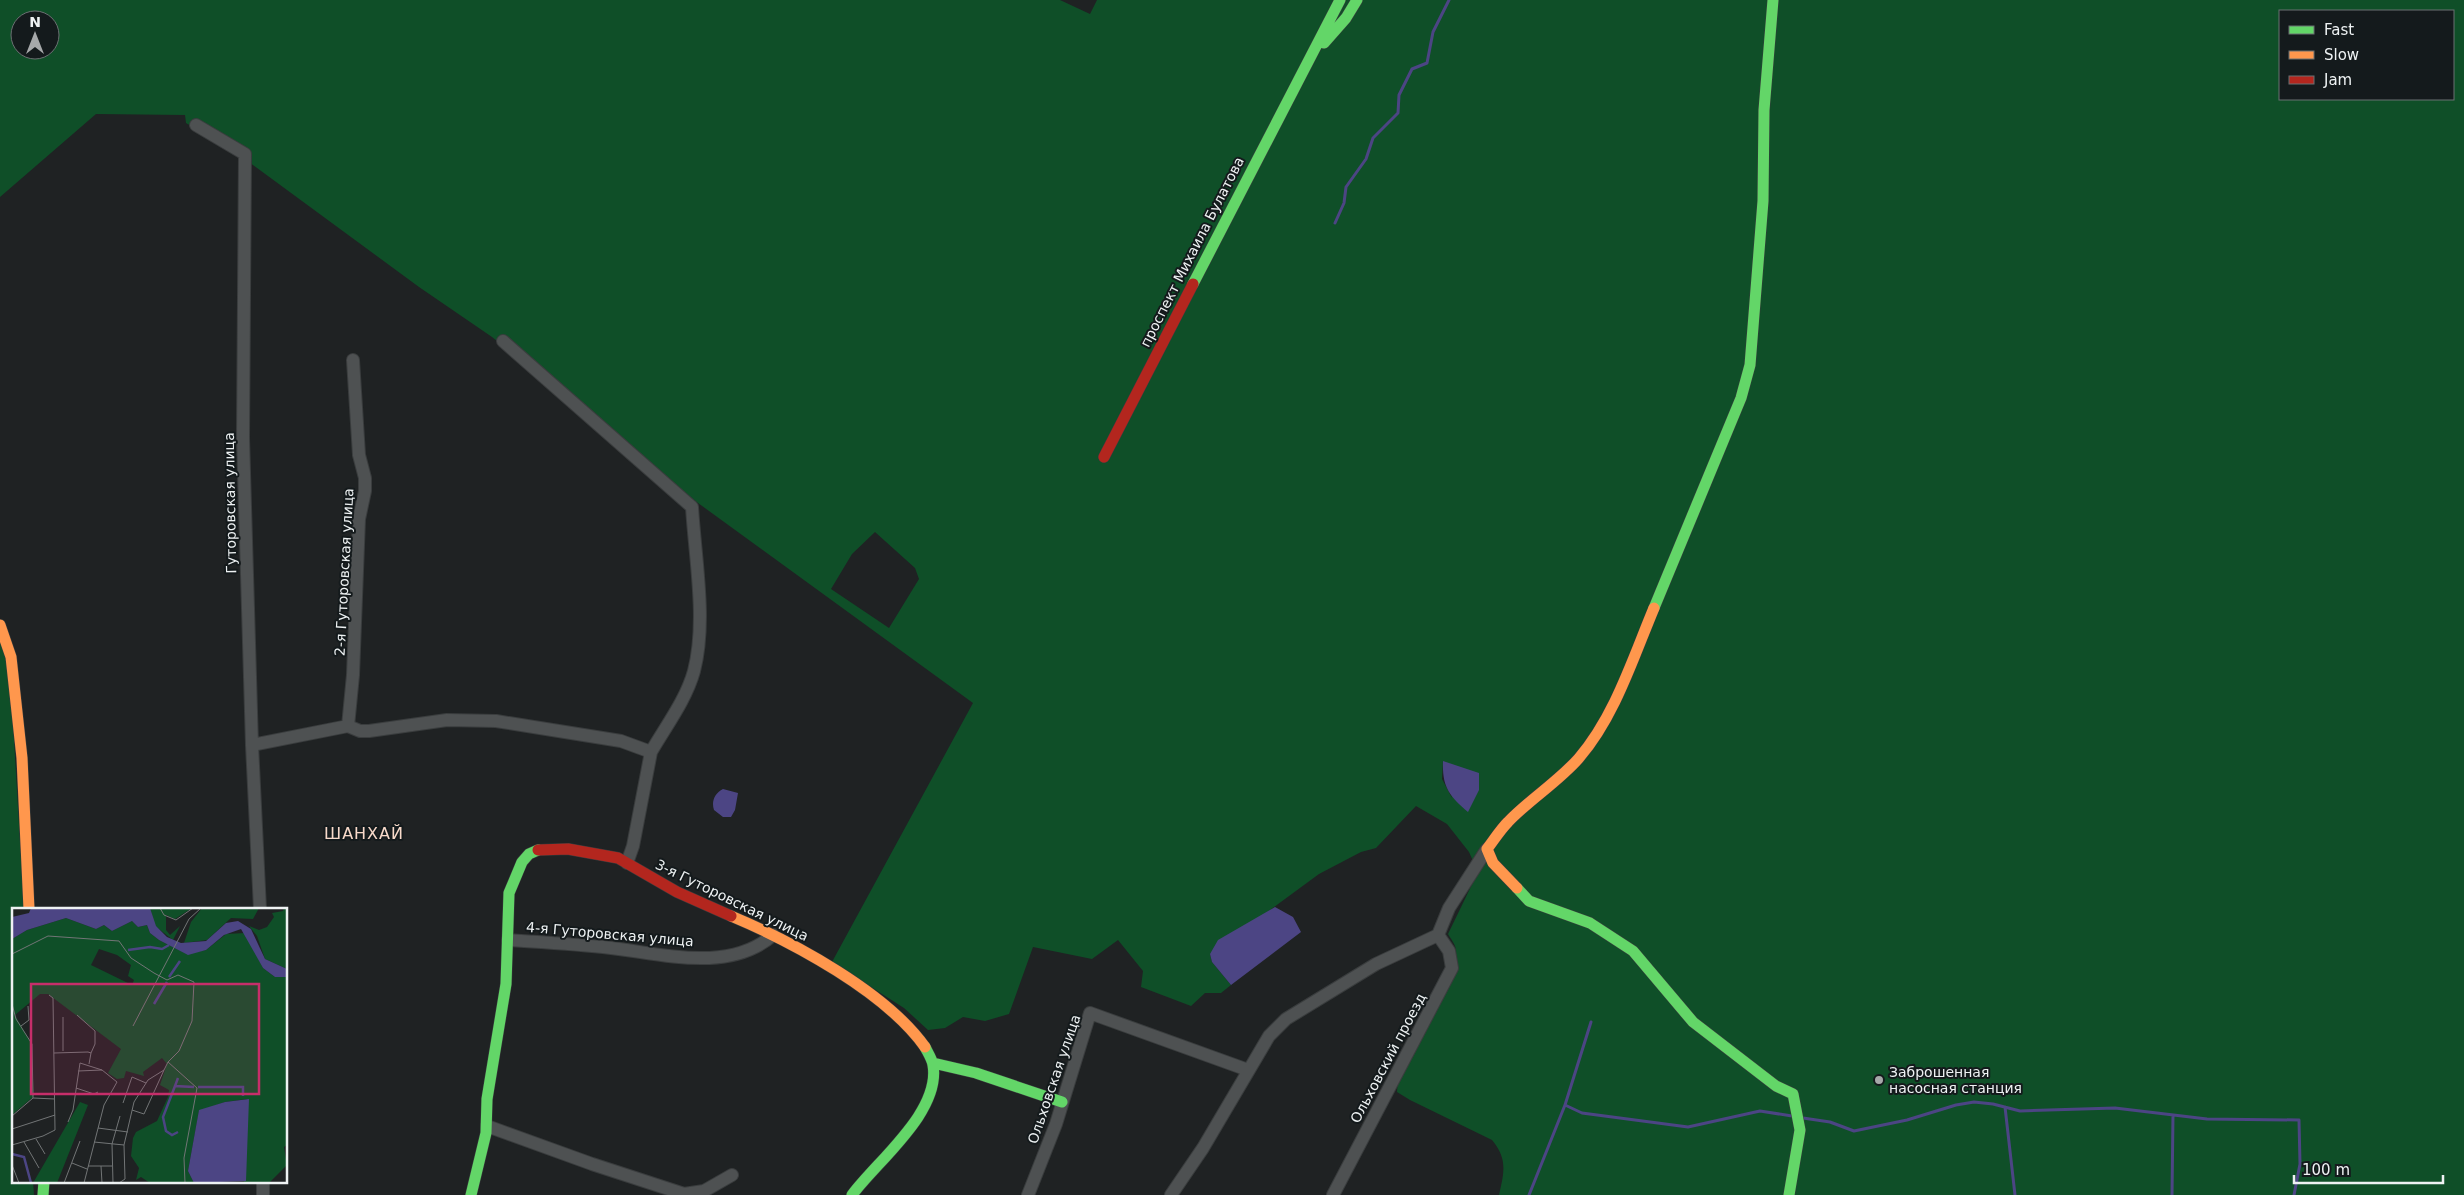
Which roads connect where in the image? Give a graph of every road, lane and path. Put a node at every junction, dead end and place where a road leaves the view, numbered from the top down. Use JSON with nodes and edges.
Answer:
{"nodes":[{"id":1,"x":1340,"y":0,"type":"edge"},
{"id":2,"x":1356,"y":0,"type":"edge"},
{"id":3,"x":1772,"y":0,"type":"edge"},
{"id":4,"x":1308,"y":62,"type":"junction"},
{"id":5,"x":196,"y":125,"type":"dead end"},
{"id":6,"x":503,"y":341,"type":"dead end"},
{"id":7,"x":353,"y":360,"type":"dead end"},
{"id":8,"x":1104,"y":457,"type":"dead end"},
{"id":9,"x":0,"y":625,"type":"edge"},
{"id":10,"x":348,"y":726,"type":"junction"},
{"id":11,"x":252,"y":745,"type":"junction"},
{"id":12,"x":651,"y":752,"type":"junction"},
{"id":13,"x":1487,"y":849,"type":"junction"},
{"id":14,"x":627,"y":863,"type":"junction"},
{"id":15,"x":29,"y":908,"type":"edge"},
{"id":16,"x":260,"y":908,"type":"edge"},
{"id":17,"x":772,"y":935,"type":"junction"},
{"id":18,"x":1438,"y":935,"type":"junction"},
{"id":19,"x":508,"y":940,"type":"junction"},
{"id":20,"x":933,"y":1064,"type":"junction"},
{"id":21,"x":1248,"y":1070,"type":"junction"},
{"id":22,"x":1062,"y":1102,"type":"junction"},
{"id":23,"x":487,"y":1126,"type":"junction"},
{"id":24,"x":732,"y":1175,"type":"dead end"},
{"id":25,"x":44,"y":1182,"type":"edge"},
{"id":26,"x":263,"y":1182,"type":"edge"},
{"id":27,"x":43,"y":1195,"type":"edge"},
{"id":28,"x":263,"y":1195,"type":"edge"},
{"id":29,"x":471,"y":1195,"type":"edge"},
{"id":30,"x":852,"y":1195,"type":"edge"},
{"id":31,"x":1028,"y":1195,"type":"edge"},
{"id":32,"x":1171,"y":1195,"type":"edge"},
{"id":33,"x":1333,"y":1195,"type":"edge"},
{"id":34,"x":1789,"y":1195,"type":"edge"}],
"edges":[{"from":1,"to":4,"type":"street","name":"проспект Михаила Булатова"},
{"from":2,"to":4,"type":"street","name":"проспект Михаила Булатова"},
{"from":3,"to":13,"type":"street"},
{"from":4,"to":8,"type":"street","name":"проспект Михаила Булатова"},
{"from":5,"to":11,"type":"street","name":"Гуторовская улица"},
{"from":6,"to":12,"type":"street"},
{"from":7,"to":10,"type":"street","name":"2-я Гуторовская улица"},
{"from":9,"to":15,"type":"street"},
{"from":10,"to":11,"type":"street"},
{"from":10,"to":12,"type":"street"},
{"from":11,"to":16,"type":"street","name":"Гуторовская улица"},
{"from":12,"to":14,"type":"street"},
{"from":13,"to":18,"type":"street"},
{"from":13,"to":34,"type":"street"},
{"from":14,"to":17,"type":"street","name":"3-я Гуторовская улица"},
{"from":14,"to":19,"type":"street","name":"3-я Гуторовская улица"},
{"from":17,"to":19,"type":"street","name":"4-я Гуторовская улица"},
{"from":17,"to":20,"type":"street","name":"3-я Гуторовская улица"},
{"from":18,"to":21,"type":"street"},
{"from":18,"to":33,"type":"street","name":"Ольховский проезд"},
{"from":19,"to":23,"type":"street","name":"4-я Гуторовская улица"},
{"from":20,"to":22,"type":"street"},
{"from":20,"to":30,"type":"street"},
{"from":21,"to":22,"type":"street","name":"Ольховская улица"},
{"from":21,"to":32,"type":"street"},
{"from":22,"to":31,"type":"street","name":"Ольховская улица"},
{"from":23,"to":24,"type":"street"},
{"from":23,"to":29,"type":"street","name":"4-я Гуторовская улица"},
{"from":25,"to":27,"type":"street"},
{"from":26,"to":28,"type":"street"}]}
